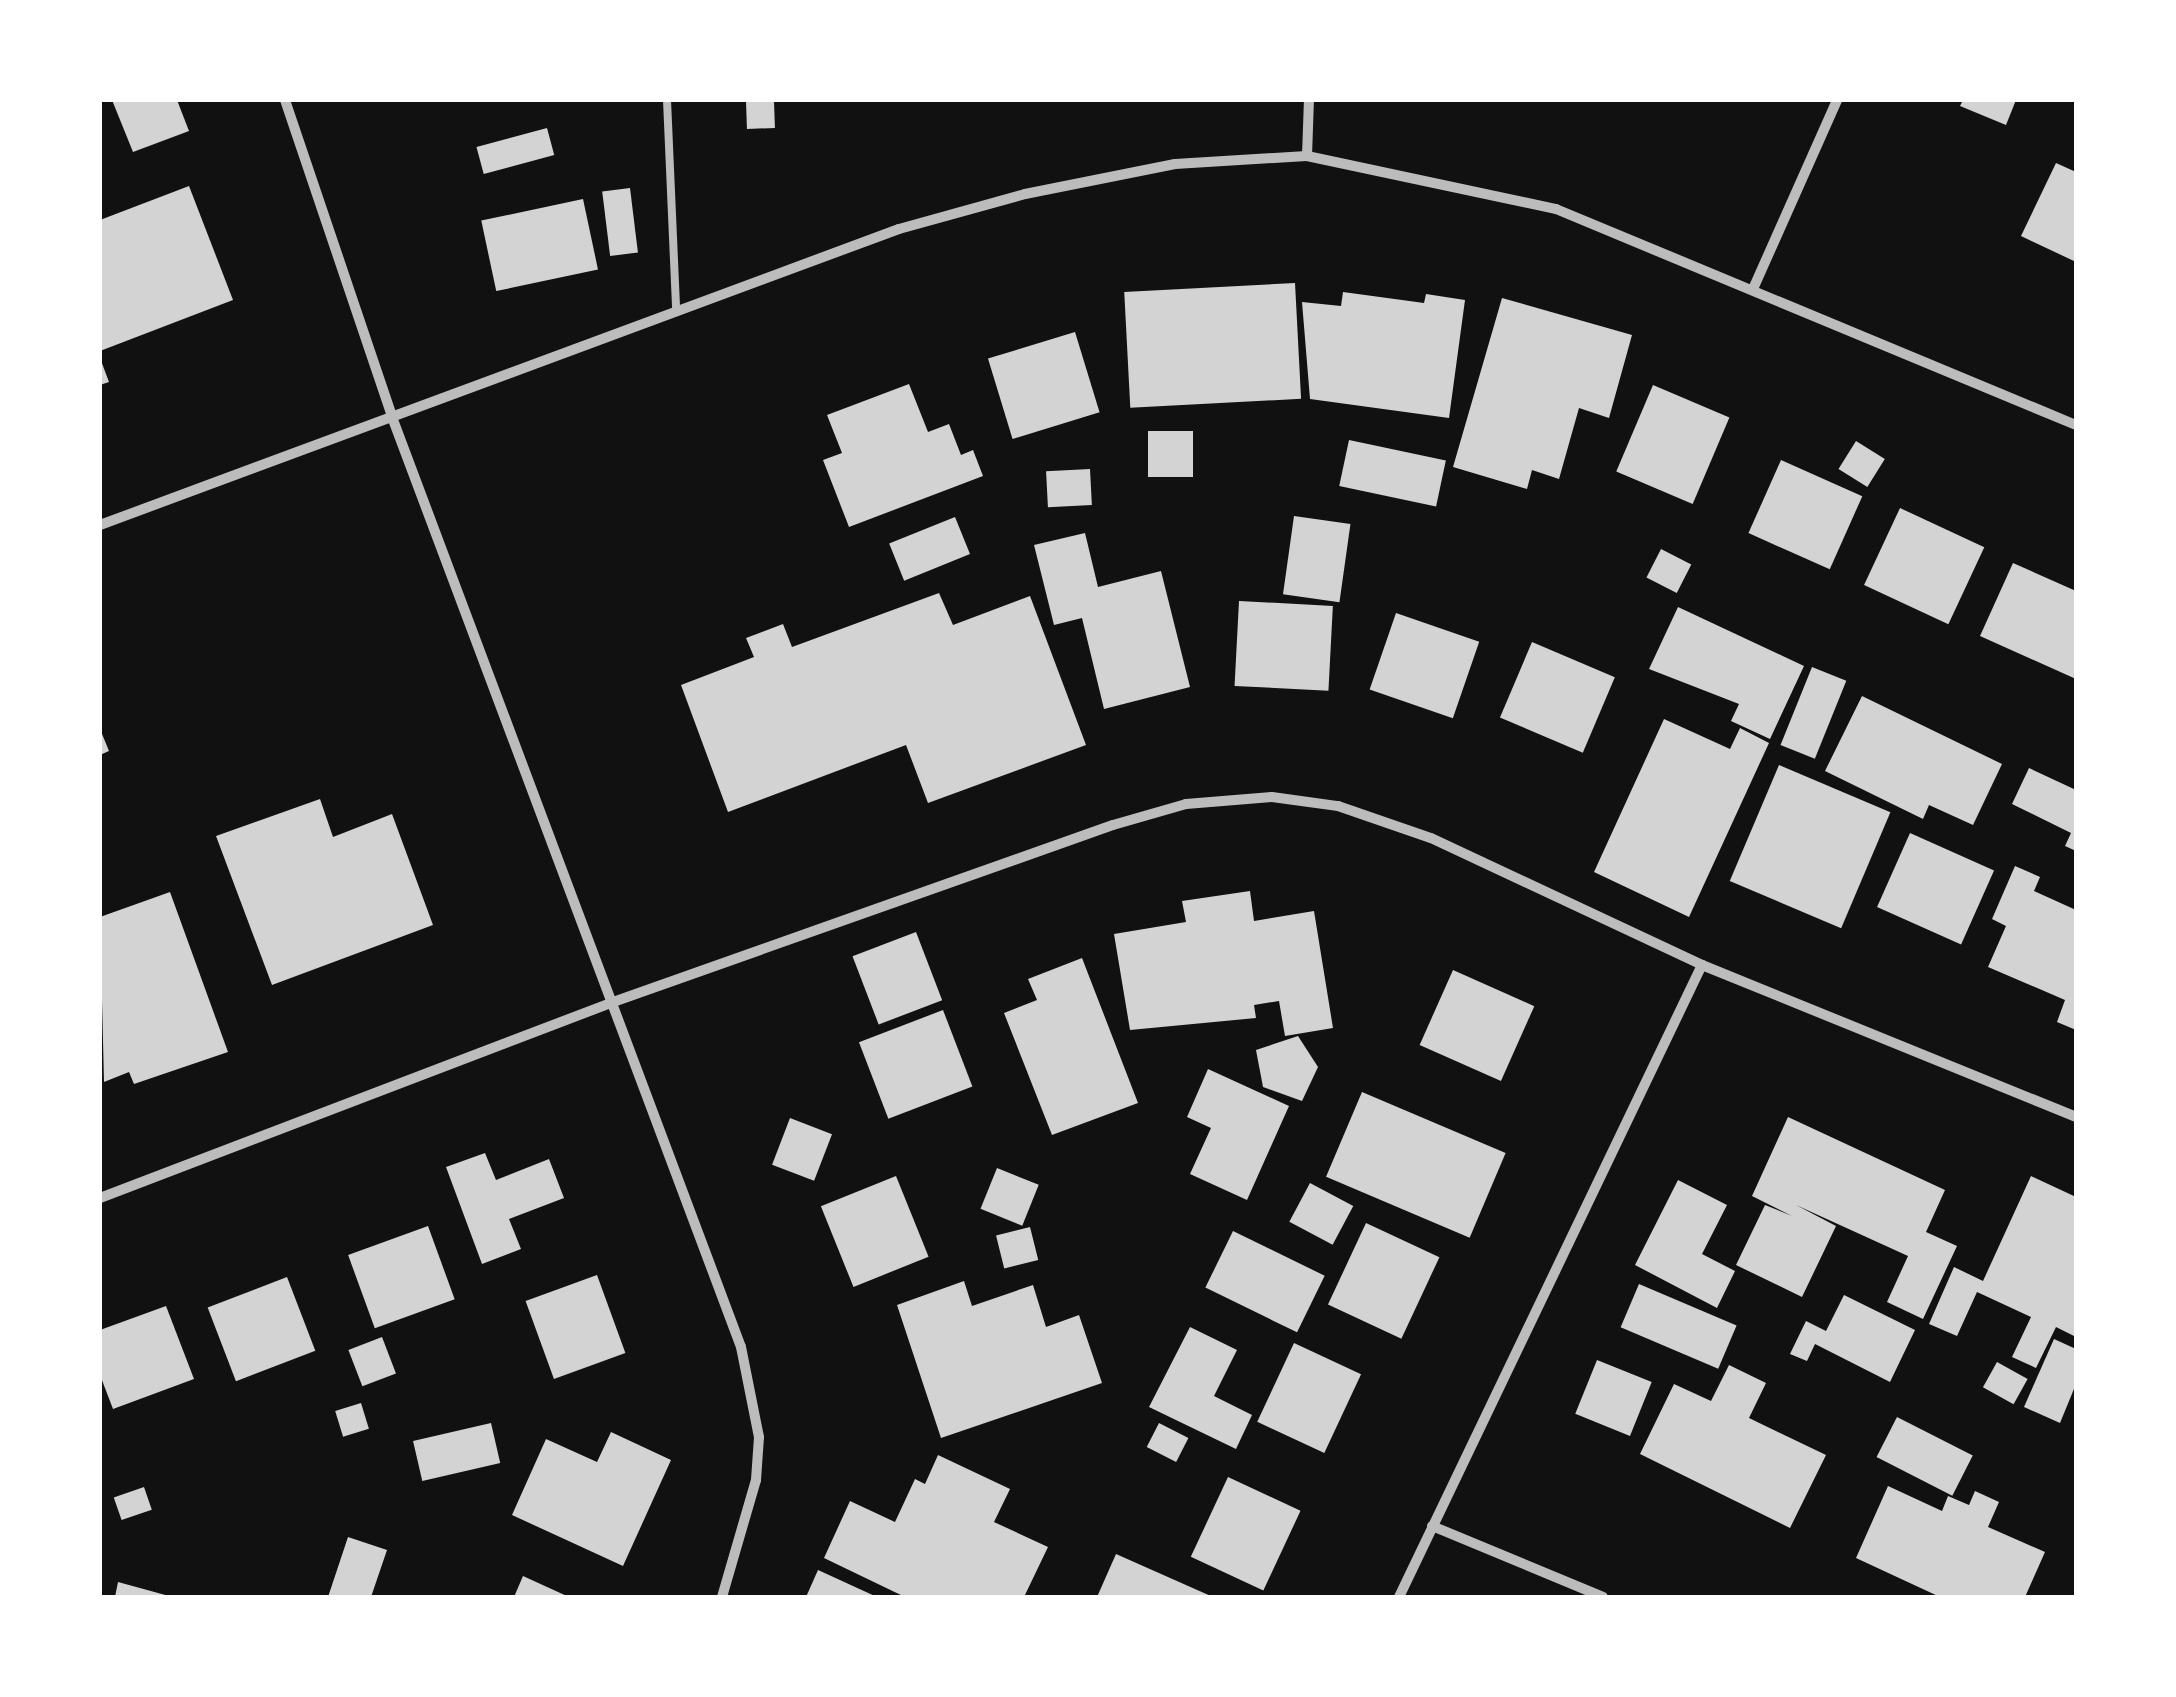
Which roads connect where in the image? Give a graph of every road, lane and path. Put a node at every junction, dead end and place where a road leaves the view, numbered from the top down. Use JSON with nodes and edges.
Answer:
{"nodes":[{"id":1,"x":285,"y":100,"type":"edge"},
{"id":2,"x":667,"y":100,"type":"edge"},
{"id":3,"x":1309,"y":100,"type":"edge"},
{"id":4,"x":1837,"y":100,"type":"edge"},
{"id":5,"x":1307,"y":156,"type":"junction"},
{"id":6,"x":1753,"y":289,"type":"junction"},
{"id":7,"x":676,"y":309,"type":"junction"},
{"id":8,"x":392,"y":417,"type":"junction"},
{"id":9,"x":2076,"y":425,"type":"edge"},
{"id":10,"x":100,"y":525,"type":"edge"},
{"id":11,"x":1702,"y":965,"type":"junction"},
{"id":12,"x":616,"y":1001,"type":"junction"},
{"id":13,"x":2076,"y":1117,"type":"edge"},
{"id":14,"x":100,"y":1198,"type":"edge"},
{"id":15,"x":1432,"y":1526,"type":"junction"},
{"id":16,"x":722,"y":1597,"type":"edge"},
{"id":17,"x":1399,"y":1597,"type":"edge"},
{"id":18,"x":1603,"y":1597,"type":"edge"}],
"edges":[{"from":1,"to":8,"type":"street"},
{"from":2,"to":7,"type":"lane"},
{"from":3,"to":5,"type":"street"},
{"from":4,"to":6,"type":"street"},
{"from":5,"to":6,"type":"street"},
{"from":5,"to":7,"type":"street"},
{"from":6,"to":9,"type":"street"},
{"from":7,"to":8,"type":"street"},
{"from":8,"to":10,"type":"street"},
{"from":8,"to":12,"type":"street"},
{"from":11,"to":12,"type":"street"},
{"from":11,"to":13,"type":"street"},
{"from":11,"to":15,"type":"street"},
{"from":12,"to":14,"type":"street"},
{"from":12,"to":16,"type":"street"},
{"from":15,"to":17,"type":"street"},
{"from":15,"to":18,"type":"street"}]}
